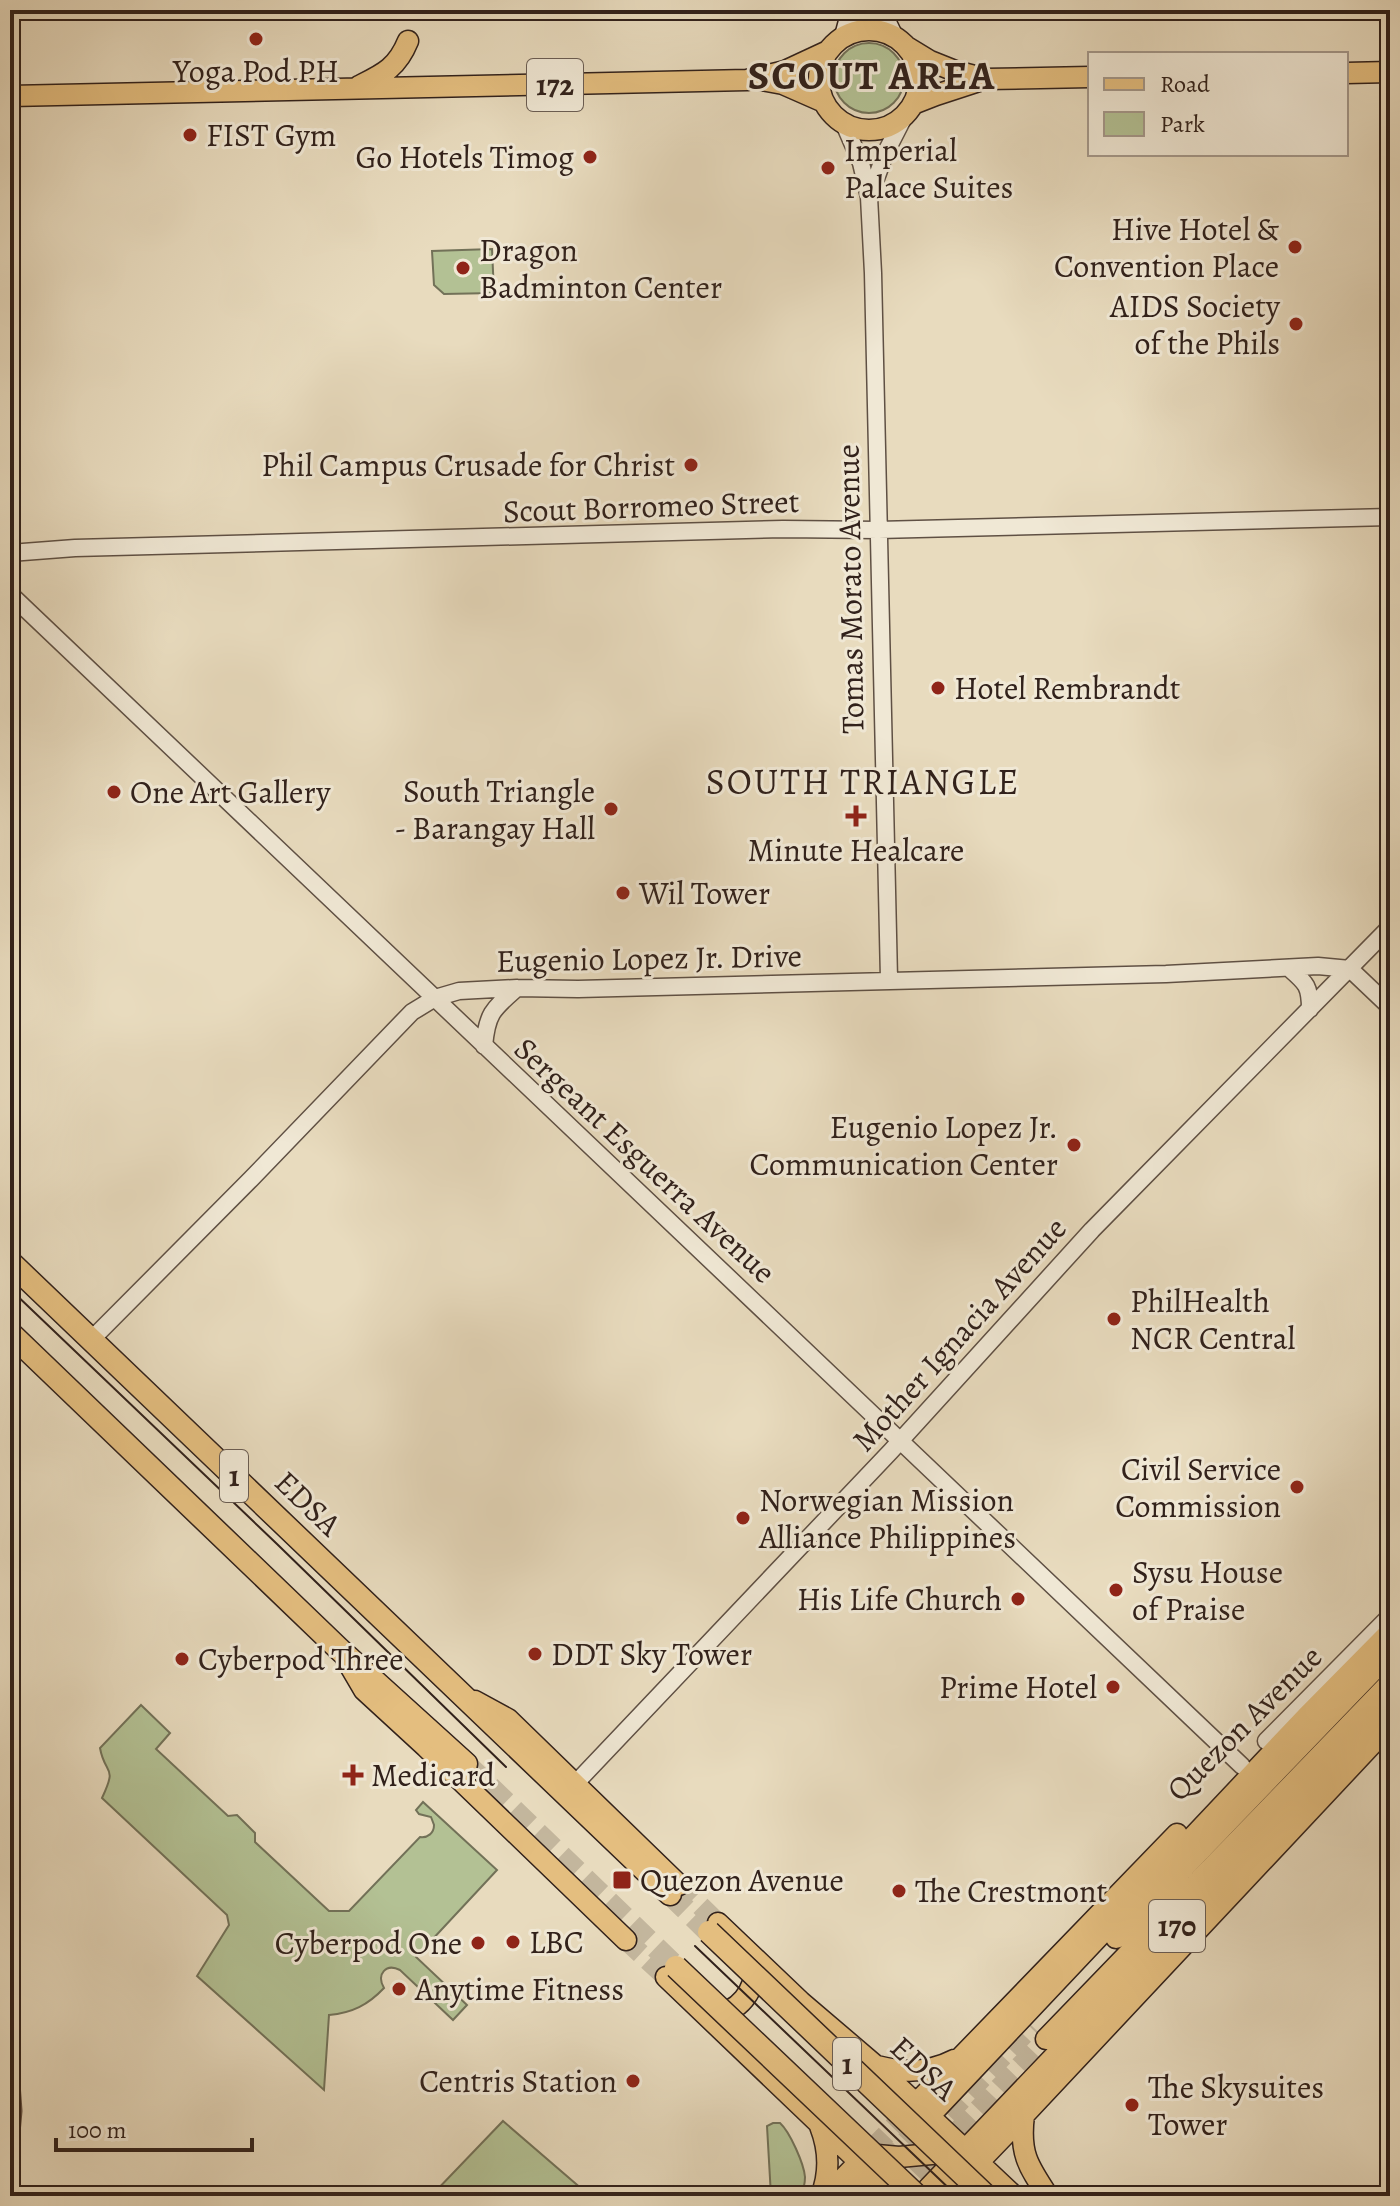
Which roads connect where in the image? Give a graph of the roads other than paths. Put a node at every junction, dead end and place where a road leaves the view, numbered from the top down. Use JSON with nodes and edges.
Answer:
{"nodes":[{"id":1,"x":851,"y":10,"type":"edge"},
{"id":2,"x":881,"y":10,"type":"edge"},
{"id":3,"x":844,"y":36,"type":"junction"},
{"id":4,"x":408,"y":41,"type":"dead end"},
{"id":5,"x":900,"y":41,"type":"junction"},
{"id":6,"x":828,"y":51,"type":"junction"},
{"id":7,"x":1390,"y":72,"type":"edge"},
{"id":8,"x":1348,"y":73,"type":"edge"},
{"id":9,"x":1088,"y":77,"type":"edge"},
{"id":10,"x":757,"y":79,"type":"junction"},
{"id":11,"x":986,"y":79,"type":"junction"},
{"id":12,"x":352,"y":90,"type":"junction"},
{"id":13,"x":10,"y":96,"type":"edge"},
{"id":14,"x":824,"y":102,"type":"junction"},
{"id":15,"x":909,"y":110,"type":"junction"},
{"id":16,"x":844,"y":124,"type":"junction"},
{"id":17,"x":869,"y":197,"type":"junction"},
{"id":18,"x":1390,"y":517,"type":"edge"},
{"id":19,"x":878,"y":530,"type":"junction"},
{"id":20,"x":10,"y":553,"type":"edge"},
{"id":21,"x":10,"y":594,"type":"edge"},
{"id":22,"x":1390,"y":927,"type":"edge"},
{"id":23,"x":1290,"y":969,"type":"junction"},
{"id":24,"x":1350,"y":969,"type":"junction"},
{"id":25,"x":889,"y":979,"type":"junction"},
{"id":26,"x":517,"y":988,"type":"junction"},
{"id":27,"x":435,"y":998,"type":"junction"},
{"id":28,"x":1390,"y":1007,"type":"edge"},
{"id":29,"x":1310,"y":1009,"type":"junction"},
{"id":30,"x":484,"y":1046,"type":"junction"},
{"id":31,"x":10,"y":1262,"type":"edge"},
{"id":32,"x":10,"y":1333,"type":"edge"},
{"id":33,"x":91,"y":1340,"type":"junction"},
{"id":34,"x":900,"y":1441,"type":"junction"},
{"id":35,"x":1390,"y":1616,"type":"edge"},
{"id":36,"x":1390,"y":1632,"type":"edge"},
{"id":37,"x":1364,"y":1644,"type":"junction"},
{"id":38,"x":339,"y":1649,"type":"junction"},
{"id":39,"x":1390,"y":1653,"type":"edge"},
{"id":40,"x":1390,"y":1683,"type":"edge"},
{"id":41,"x":1336,"y":1686,"type":"junction"},
{"id":42,"x":458,"y":1691,"type":"junction"},
{"id":43,"x":1390,"y":1705,"type":"edge"},
{"id":44,"x":1306,"y":1717,"type":"junction"},
{"id":45,"x":1390,"y":1725,"type":"edge"},
{"id":46,"x":1266,"y":1741,"type":"junction"},
{"id":47,"x":466,"y":1764,"type":"tunnel mouth"},
{"id":48,"x":1242,"y":1766,"type":"junction"},
{"id":49,"x":574,"y":1785,"type":"junction"},
{"id":50,"x":675,"y":1890,"type":"joint"},
{"id":51,"x":713,"y":1928,"type":"joint"},
{"id":52,"x":626,"y":1940,"type":"tunnel mouth"},
{"id":53,"x":754,"y":1957,"type":"junction"},
{"id":54,"x":671,"y":1972,"type":"joint"},
{"id":55,"x":704,"y":2014,"type":"junction"},
{"id":56,"x":721,"y":2029,"type":"junction"},
{"id":57,"x":968,"y":2052,"type":"junction"},
{"id":58,"x":876,"y":2066,"type":"junction"},
{"id":59,"x":10,"y":2070,"type":"edge"},
{"id":60,"x":918,"y":2115,"type":"junction"},
{"id":61,"x":1024,"y":2115,"type":"junction"},
{"id":62,"x":819,"y":2123,"type":"junction"},
{"id":63,"x":10,"y":2144,"type":"edge"},
{"id":64,"x":871,"y":2160,"type":"junction"},
{"id":65,"x":968,"y":2160,"type":"junction"},
{"id":66,"x":824,"y":2196,"type":"edge"},
{"id":67,"x":853,"y":2196,"type":"edge"},
{"id":68,"x":895,"y":2196,"type":"edge"},
{"id":69,"x":919,"y":2196,"type":"edge"},
{"id":70,"x":946,"y":2196,"type":"edge"},
{"id":71,"x":986,"y":2196,"type":"edge"},
{"id":72,"x":998,"y":2196,"type":"edge"},
{"id":73,"x":1014,"y":2196,"type":"edge"},
{"id":74,"x":1048,"y":2196,"type":"edge"}],
"edges":[{"from":1,"to":3,"type":"main road"},
{"from":2,"to":5,"type":"main road"},
{"from":3,"to":5,"type":"main road"},
{"from":3,"to":6,"type":"main road","number":"172"},
{"from":4,"to":12,"type":"main road"},
{"from":5,"to":11,"type":"main road"},
{"from":5,"to":15,"type":"main road"},
{"from":6,"to":10,"type":"main road","number":"172"},
{"from":6,"to":14,"type":"main road"},
{"from":7,"to":8,"type":"main road"},
{"from":9,"to":11,"type":"main road"},
{"from":10,"to":12,"type":"main road","number":"172"},
{"from":10,"to":14,"type":"main road","number":"172"},
{"from":11,"to":15,"type":"main road"},
{"from":12,"to":13,"type":"main road","number":"172"},
{"from":14,"to":16,"type":"main road","number":"172"},
{"from":15,"to":16,"type":"main road"},
{"from":15,"to":17,"type":"street","name":"Tomas Morato Avenue"},
{"from":16,"to":17,"type":"street","name":"Tomas Morato Avenue"},
{"from":17,"to":19,"type":"street","name":"Tomas Morato Avenue"},
{"from":18,"to":19,"type":"street","name":"Scout Borromeo Street"},
{"from":19,"to":20,"type":"street","name":"Scout Borromeo Street"},
{"from":19,"to":25,"type":"street","name":"Tomas Morato Avenue"},
{"from":21,"to":27,"type":"street","name":"Sergeant Esguerra Avenue"},
{"from":22,"to":24,"type":"street","name":"Mother Ignacia Avenue"},
{"from":23,"to":24,"type":"street","name":"Eugenio Lopez Jr. Drive"},
{"from":23,"to":25,"type":"street","name":"Eugenio Lopez Jr. Drive"},
{"from":23,"to":29,"type":"street"},
{"from":24,"to":28,"type":"street"},
{"from":24,"to":29,"type":"street","name":"Mother Ignacia Avenue"},
{"from":25,"to":26,"type":"street","name":"Eugenio Lopez Jr. Drive"},
{"from":26,"to":27,"type":"street","name":"Eugenio Lopez Jr. Drive"},
{"from":26,"to":30,"type":"street"},
{"from":27,"to":30,"type":"street","name":"Sergeant Esguerra Avenue"},
{"from":27,"to":33,"type":"street","name":"Eugenio Lopez Jr. Drive"},
{"from":29,"to":34,"type":"street","name":"Mother Ignacia Avenue"},
{"from":30,"to":34,"type":"street","name":"Sergeant Esguerra Avenue"},
{"from":31,"to":33,"type":"highway","name":"EDSA","number":"1"},
{"from":32,"to":38,"type":"highway","number":"1"},
{"from":33,"to":42,"type":"highway","name":"EDSA","number":"1"},
{"from":34,"to":48,"type":"street","name":"Sergeant Esguerra Avenue"},
{"from":34,"to":49,"type":"street","name":"Mother Ignacia Avenue"},
{"from":35,"to":37,"type":"street","name":"Quezon Avenue","number":"170"},
{"from":36,"to":41,"type":"main road","name":"Quezon Avenue","number":"170"},
{"from":37,"to":41,"type":"main road"},
{"from":37,"to":46,"type":"street","name":"Quezon Avenue","number":"170"},
{"from":38,"to":47,"type":"highway","number":"1"},
{"from":38,"to":52,"type":"main road","number":"1"},
{"from":39,"to":40,"type":"main road","name":"Quezon Avenue","number":"170"},
{"from":41,"to":44,"type":"main road","name":"Quezon Avenue","number":"170"},
{"from":42,"to":49,"type":"main road","name":"EDSA","number":"1"},
{"from":42,"to":50,"type":"highway","name":"EDSA","number":"1"},
{"from":43,"to":65,"type":"main road","number":"170"},
{"from":44,"to":46,"type":"main road"},
{"from":44,"to":60,"type":"main road","name":"Quezon Avenue","number":"170"},
{"from":45,"to":61,"type":"main road","number":"170"},
{"from":46,"to":48,"type":"main road","name":"Quezon Avenue","number":"170"},
{"from":48,"to":57,"type":"main road","name":"Quezon Avenue","number":"170"},
{"from":49,"to":50,"type":"main road","name":"EDSA","number":"1"},
{"from":51,"to":53,"type":"main road","name":"EDSA","number":"1"},
{"from":51,"to":71,"type":"highway","name":"EDSA","number":"1","bridge":true},
{"from":53,"to":55,"type":"main road"},
{"from":53,"to":58,"type":"main road","name":"EDSA","number":"1"},
{"from":54,"to":55,"type":"main road","number":"1"},
{"from":54,"to":69,"type":"highway","number":"1","bridge":true},
{"from":55,"to":56,"type":"main road","number":"1"},
{"from":56,"to":62,"type":"main road","number":"1"},
{"from":56,"to":64,"type":"main road"},
{"from":57,"to":58,"type":"main road"},
{"from":57,"to":60,"type":"main road","name":"Quezon Avenue","number":"170"},
{"from":58,"to":60,"type":"main road","name":"EDSA","number":"1"},
{"from":59,"to":63,"type":"street"},
{"from":60,"to":65,"type":"main road","name":"EDSA","number":"1"},
{"from":61,"to":65,"type":"main road","number":"170"},
{"from":61,"to":74,"type":"main road"},
{"from":62,"to":64,"type":"main road","number":"1"},
{"from":62,"to":66,"type":"main road"},
{"from":64,"to":65,"type":"main road"},
{"from":64,"to":66,"type":"main road"},
{"from":64,"to":67,"type":"main road"},
{"from":64,"to":68,"type":"main road","number":"1"},
{"from":65,"to":69,"type":"main road","number":"170"},
{"from":65,"to":70,"type":"main road","number":"170"},
{"from":65,"to":72,"type":"main road"},
{"from":65,"to":73,"type":"main road","name":"EDSA","number":"1"}]}
